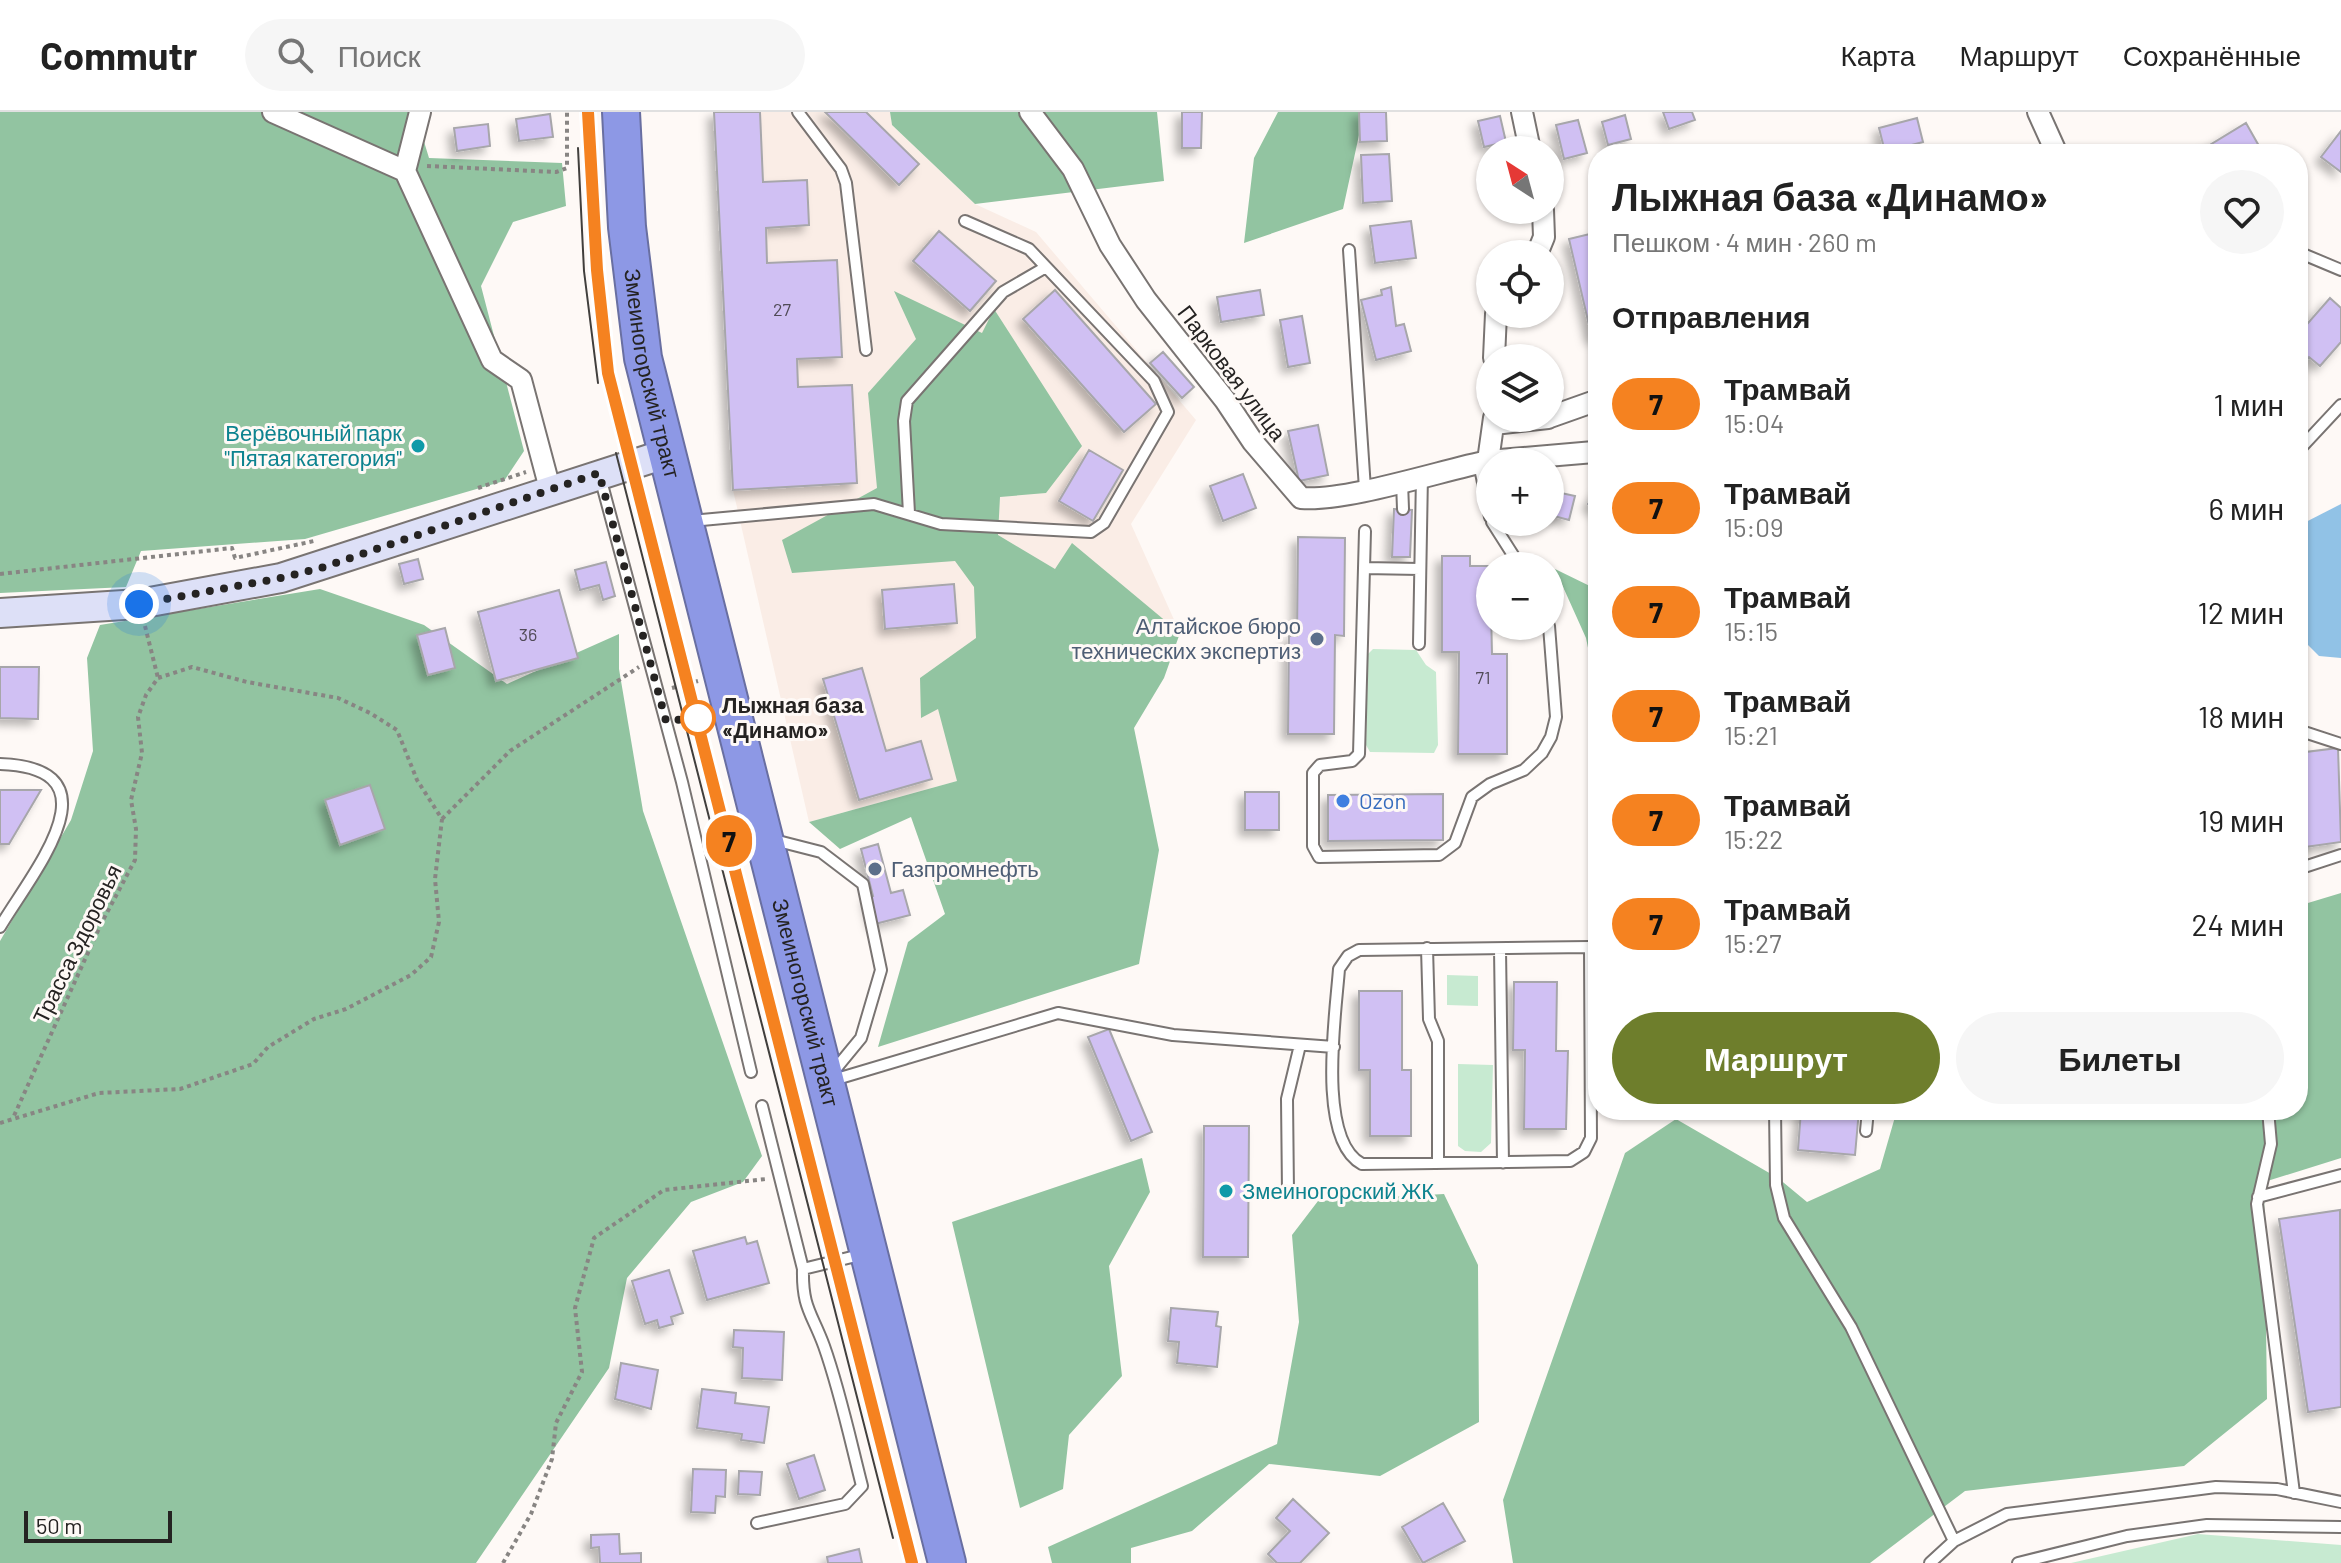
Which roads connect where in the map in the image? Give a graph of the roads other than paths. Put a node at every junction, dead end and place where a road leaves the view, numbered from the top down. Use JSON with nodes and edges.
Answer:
{"nodes":[{"id":1,"x":273,"y":112,"type":"edge"},
{"id":2,"x":420,"y":112,"type":"edge"},
{"id":3,"x":621,"y":112,"type":"edge"},
{"id":4,"x":798,"y":112,"type":"edge"},
{"id":5,"x":1030,"y":112,"type":"edge"},
{"id":6,"x":1522,"y":112,"type":"edge"},
{"id":7,"x":2038,"y":112,"type":"edge"},
{"id":8,"x":1527,"y":136,"type":"edge"},
{"id":9,"x":2052,"y":144,"type":"edge"},
{"id":10,"x":405,"y":171,"type":"junction"},
{"id":11,"x":965,"y":221,"type":"dead end"},
{"id":12,"x":1349,"y":250,"type":"dead end"},
{"id":13,"x":2308,"y":256,"type":"edge"},
{"id":14,"x":1046,"y":267,"type":"junction"},
{"id":15,"x":2341,"y":270,"type":"edge"},
{"id":16,"x":866,"y":350,"type":"dead end"},
{"id":17,"x":1588,"y":404,"type":"edge"},
{"id":18,"x":2341,"y":405,"type":"edge"},
{"id":19,"x":1564,"y":412,"type":"edge"},
{"id":20,"x":2308,"y":440,"type":"edge"},
{"id":21,"x":1588,"y":453,"type":"edge"},
{"id":22,"x":665,"y":454,"type":"junction"},
{"id":23,"x":1564,"y":455,"type":"edge"},
{"id":24,"x":1476,"y":464,"type":"edge"},
{"id":25,"x":599,"y":473,"type":"junction"},
{"id":26,"x":547,"y":478,"type":"junction"},
{"id":27,"x":1412,"y":478,"type":"junction"},
{"id":28,"x":1365,"y":489,"type":"junction"},
{"id":29,"x":1403,"y":509,"type":"dead end"},
{"id":30,"x":909,"y":513,"type":"junction"},
{"id":31,"x":681,"y":522,"type":"junction"},
{"id":32,"x":1365,"y":531,"type":"dead end"},
{"id":33,"x":1364,"y":568,"type":"junction"},
{"id":34,"x":1420,"y":569,"type":"junction"},
{"id":35,"x":0,"y":613,"type":"edge"},
{"id":36,"x":1550,"y":640,"type":"edge"},
{"id":37,"x":1419,"y":644,"type":"dead end"},
{"id":38,"x":2308,"y":733,"type":"edge"},
{"id":39,"x":2341,"y":744,"type":"edge"},
{"id":40,"x":0,"y":764,"type":"edge"},
{"id":41,"x":765,"y":837,"type":"junction"},
{"id":42,"x":2341,"y":855,"type":"edge"},
{"id":43,"x":2308,"y":866,"type":"edge"},
{"id":44,"x":0,"y":927,"type":"edge"},
{"id":45,"x":1588,"y":947,"type":"edge"},
{"id":46,"x":1427,"y":948,"type":"junction"},
{"id":47,"x":1500,"y":949,"type":"junction"},
{"id":48,"x":1300,"y":1045,"type":"junction"},
{"id":49,"x":1334,"y":1047,"type":"junction"},
{"id":50,"x":751,"y":1072,"type":"dead end"},
{"id":51,"x":824,"y":1083,"type":"junction"},
{"id":52,"x":762,"y":1106,"type":"dead end"},
{"id":53,"x":1588,"y":1120,"type":"edge"},
{"id":54,"x":1775,"y":1120,"type":"edge"},
{"id":55,"x":1867,"y":1120,"type":"edge"},
{"id":56,"x":2269,"y":1120,"type":"edge"},
{"id":57,"x":1866,"y":1131,"type":"dead end"},
{"id":58,"x":1438,"y":1163,"type":"junction"},
{"id":59,"x":1503,"y":1163,"type":"junction"},
{"id":60,"x":2341,"y":1175,"type":"edge"},
{"id":61,"x":1288,"y":1192,"type":"dead end"},
{"id":62,"x":2258,"y":1197,"type":"junction"},
{"id":63,"x":868,"y":1253,"type":"junction"},
{"id":64,"x":803,"y":1269,"type":"junction"},
{"id":65,"x":2294,"y":1493,"type":"junction"},
{"id":66,"x":2341,"y":1502,"type":"edge"},
{"id":67,"x":757,"y":1523,"type":"dead end"},
{"id":68,"x":2341,"y":1527,"type":"edge"},
{"id":69,"x":1954,"y":1541,"type":"junction"},
{"id":70,"x":947,"y":1563,"type":"edge"},
{"id":71,"x":1930,"y":1563,"type":"edge"},
{"id":72,"x":2018,"y":1563,"type":"edge"}],
"edges":[{"from":1,"to":10,"type":"street"},
{"from":2,"to":10,"type":"street"},
{"from":3,"to":22,"type":"highway","name":"Змеиногорский тракт"},
{"from":4,"to":16,"type":"lane"},
{"from":5,"to":28,"type":"street","name":"Парковая улица"},
{"from":6,"to":8,"type":"street"},
{"from":7,"to":9,"type":"street"},
{"from":10,"to":26,"type":"street"},
{"from":11,"to":14,"type":"lane"},
{"from":12,"to":28,"type":"lane"},
{"from":13,"to":15,"type":"lane"},
{"from":14,"to":30,"type":"lane"},
{"from":14,"to":30,"type":"lane"},
{"from":17,"to":19,"type":"street"},
{"from":18,"to":20,"type":"lane"},
{"from":21,"to":23,"type":"street","name":"Парковая улица"},
{"from":22,"to":25,"type":"street"},
{"from":22,"to":31,"type":"highway","name":"Змеиногорский тракт"},
{"from":24,"to":27,"type":"street","name":"Парковая улица"},
{"from":25,"to":26,"type":"street"},
{"from":25,"to":50,"type":"lane"},
{"from":26,"to":35,"type":"street"},
{"from":27,"to":28,"type":"street","name":"Парковая улица"},
{"from":27,"to":29,"type":"lane"},
{"from":27,"to":34,"type":"lane"},
{"from":30,"to":31,"type":"lane"},
{"from":31,"to":41,"type":"highway","name":"Змеиногорский тракт"},
{"from":32,"to":33,"type":"lane"},
{"from":33,"to":34,"type":"lane"},
{"from":33,"to":36,"type":"lane"},
{"from":34,"to":37,"type":"lane"},
{"from":38,"to":39,"type":"lane"},
{"from":40,"to":44,"type":"lane"},
{"from":41,"to":51,"type":"highway","name":"Змеиногорский тракт"},
{"from":41,"to":51,"type":"lane"},
{"from":42,"to":43,"type":"lane"},
{"from":45,"to":47,"type":"lane"},
{"from":46,"to":47,"type":"lane"},
{"from":46,"to":49,"type":"lane"},
{"from":46,"to":58,"type":"lane"},
{"from":47,"to":59,"type":"lane"},
{"from":48,"to":49,"type":"lane"},
{"from":48,"to":51,"type":"lane"},
{"from":48,"to":61,"type":"lane"},
{"from":49,"to":58,"type":"lane"},
{"from":51,"to":63,"type":"highway","name":"Змеиногорский тракт"},
{"from":52,"to":64,"type":"lane"},
{"from":53,"to":59,"type":"lane"},
{"from":54,"to":69,"type":"lane"},
{"from":55,"to":57,"type":"lane"},
{"from":56,"to":62,"type":"lane"},
{"from":58,"to":59,"type":"lane"},
{"from":60,"to":62,"type":"lane"},
{"from":62,"to":65,"type":"lane"},
{"from":63,"to":64,"type":"lane"},
{"from":63,"to":70,"type":"highway","name":"Змеиногорский тракт"},
{"from":64,"to":67,"type":"lane"},
{"from":65,"to":66,"type":"lane"},
{"from":65,"to":69,"type":"lane"},
{"from":68,"to":72,"type":"lane"},
{"from":69,"to":71,"type":"lane"}]}
